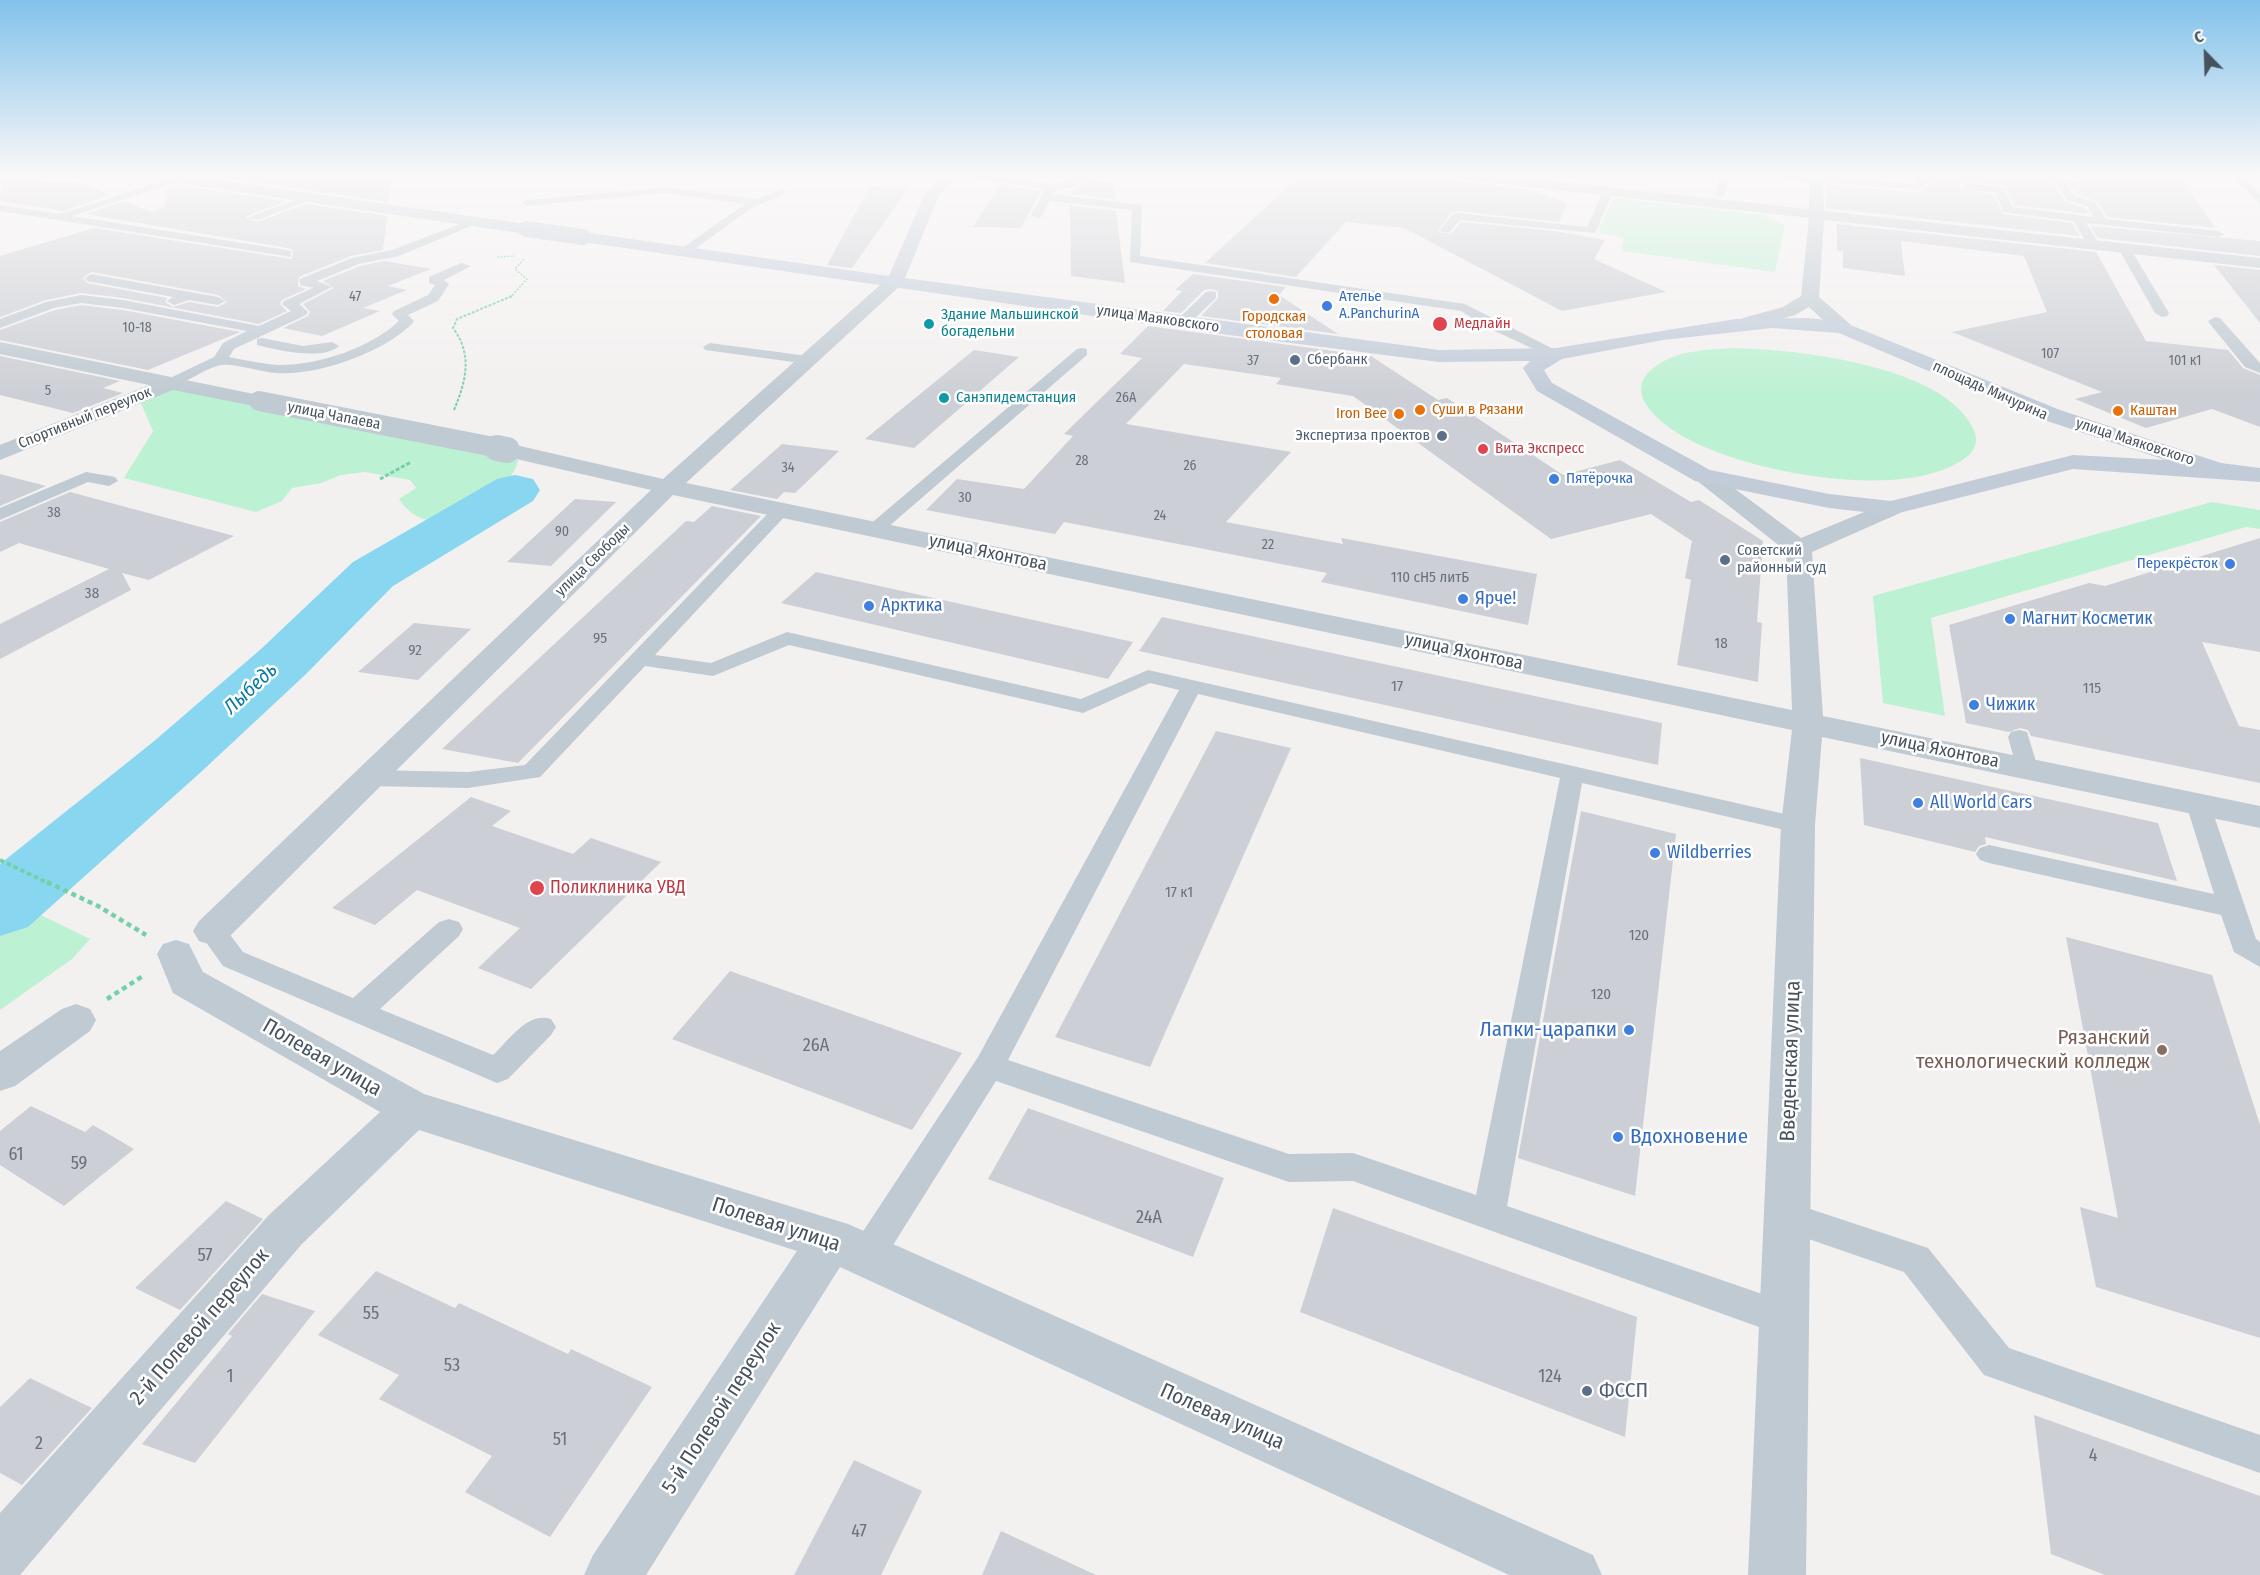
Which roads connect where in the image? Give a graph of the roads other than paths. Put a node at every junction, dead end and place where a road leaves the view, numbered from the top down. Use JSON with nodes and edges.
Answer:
{"nodes":[{"id":1,"x":259,"y":250,"type":"edge"},
{"id":2,"x":405,"y":250,"type":"edge"},
{"id":3,"x":668,"y":250,"type":"edge"},
{"id":4,"x":688,"y":250,"type":"edge"},
{"id":5,"x":909,"y":250,"type":"edge"},
{"id":6,"x":1135,"y":250,"type":"edge"},
{"id":7,"x":1814,"y":250,"type":"edge"},
{"id":8,"x":2125,"y":250,"type":"edge"},
{"id":9,"x":2138,"y":250,"type":"edge"},
{"id":10,"x":685,"y":252,"type":"junction"},
{"id":11,"x":287,"y":254,"type":"dead end"},
{"id":12,"x":2260,"y":263,"type":"edge"},
{"id":13,"x":465,"y":267,"type":"dead end"},
{"id":14,"x":91,"y":278,"type":"dead end"},
{"id":15,"x":896,"y":281,"type":"junction"},
{"id":16,"x":1210,"y":295,"type":"dead end"},
{"id":17,"x":188,"y":296,"type":"junction"},
{"id":18,"x":1810,"y":298,"type":"junction"},
{"id":19,"x":218,"y":300,"type":"dead end"},
{"id":20,"x":151,"y":309,"type":"junction"},
{"id":21,"x":2162,"y":313,"type":"dead end"},
{"id":22,"x":399,"y":314,"type":"junction"},
{"id":23,"x":2215,"y":321,"type":"dead end"},
{"id":24,"x":1749,"y":322,"type":"junction"},
{"id":25,"x":1182,"y":323,"type":"junction"},
{"id":26,"x":0,"y":324,"type":"edge"},
{"id":27,"x":1843,"y":328,"type":"junction"},
{"id":28,"x":262,"y":336,"type":"junction"},
{"id":29,"x":710,"y":347,"type":"dead end"},
{"id":30,"x":0,"y":348,"type":"edge"},
{"id":31,"x":1082,"y":352,"type":"dead end"},
{"id":32,"x":1556,"y":354,"type":"junction"},
{"id":33,"x":1446,"y":357,"type":"junction"},
{"id":34,"x":220,"y":360,"type":"junction"},
{"id":35,"x":808,"y":360,"type":"junction"},
{"id":36,"x":2260,"y":369,"type":"edge"},
{"id":37,"x":171,"y":383,"type":"junction"},
{"id":38,"x":1544,"y":387,"type":"junction"},
{"id":39,"x":2052,"y":416,"type":"junction"},
{"id":40,"x":0,"y":453,"type":"edge"},
{"id":41,"x":2073,"y":462,"type":"junction"},
{"id":42,"x":2218,"y":470,"type":"junction"},
{"id":43,"x":2260,"y":475,"type":"edge"},
{"id":44,"x":1703,"y":476,"type":"junction"},
{"id":45,"x":109,"y":481,"type":"dead end"},
{"id":46,"x":668,"y":487,"type":"junction"},
{"id":47,"x":1891,"y":508,"type":"junction"},
{"id":48,"x":781,"y":510,"type":"junction"},
{"id":49,"x":0,"y":515,"type":"edge"},
{"id":50,"x":873,"y":530,"type":"junction"},
{"id":51,"x":1799,"y":548,"type":"junction"},
{"id":52,"x":641,"y":659,"type":"junction"},
{"id":53,"x":1192,"y":685,"type":"junction"},
{"id":54,"x":1808,"y":723,"type":"junction"},
{"id":55,"x":2019,"y":738,"type":"dead end"},
{"id":56,"x":2026,"y":768,"type":"junction"},
{"id":57,"x":1572,"y":775,"type":"junction"},
{"id":58,"x":369,"y":778,"type":"junction"},
{"id":59,"x":2198,"y":804,"type":"junction"},
{"id":60,"x":2260,"y":817,"type":"edge"},
{"id":61,"x":1798,"y":825,"type":"junction"},
{"id":62,"x":1989,"y":854,"type":"dead end"},
{"id":63,"x":2232,"y":908,"type":"junction"},
{"id":64,"x":449,"y":929,"type":"dead end"},
{"id":65,"x":194,"y":942,"type":"junction"},
{"id":66,"x":2260,"y":956,"type":"edge"},
{"id":67,"x":357,"y":1012,"type":"junction"},
{"id":68,"x":76,"y":1020,"type":"road end"},
{"id":69,"x":540,"y":1027,"type":"dead end"},
{"id":70,"x":989,"y":1066,"type":"junction"},
{"id":71,"x":0,"y":1074,"type":"edge"},
{"id":72,"x":412,"y":1109,"type":"junction"},
{"id":73,"x":1489,"y":1215,"type":"junction"},
{"id":74,"x":1786,"y":1216,"type":"junction"},
{"id":75,"x":848,"y":1249,"type":"junction"},
{"id":76,"x":1784,"y":1318,"type":"junction"},
{"id":77,"x":2260,"y":1454,"type":"edge"},
{"id":78,"x":0,"y":1555,"type":"edge"},
{"id":79,"x":613,"y":1575,"type":"edge"},
{"id":80,"x":1573,"y":1575,"type":"edge"},
{"id":81,"x":1777,"y":1575,"type":"edge"}],
"edges":[{"from":1,"to":11,"type":"lane"},
{"from":2,"to":28,"type":"lane"},
{"from":3,"to":10,"type":"street","name":"улица Маяковского","bridge":true},
{"from":4,"to":10,"type":"lane"},
{"from":5,"to":15,"type":"street","name":"улица Свободы"},
{"from":6,"to":32,"type":"lane"},
{"from":7,"to":18,"type":"street"},
{"from":8,"to":21,"type":"lane"},
{"from":9,"to":12,"type":"street"},
{"from":10,"to":15,"type":"street","name":"улица Маяковского"},
{"from":13,"to":22,"type":"lane"},
{"from":14,"to":17,"type":"lane"},
{"from":15,"to":25,"type":"street","name":"улица Маяковского"},
{"from":15,"to":35,"type":"street","name":"улица Свободы"},
{"from":16,"to":25,"type":"lane"},
{"from":17,"to":19,"type":"lane"},
{"from":17,"to":20,"type":"lane"},
{"from":18,"to":24,"type":"street"},
{"from":18,"to":27,"type":"street"},
{"from":20,"to":26,"type":"lane"},
{"from":20,"to":28,"type":"lane"},
{"from":22,"to":28,"type":"lane"},
{"from":22,"to":34,"type":"lane"},
{"from":23,"to":36,"type":"lane"},
{"from":24,"to":27,"type":"street","name":"площадь Мичурина"},
{"from":24,"to":32,"type":"street","name":"площадь Мичурина"},
{"from":25,"to":33,"type":"street","name":"улица Маяковского"},
{"from":27,"to":39,"type":"street","name":"площадь Мичурина"},
{"from":28,"to":34,"type":"lane"},
{"from":29,"to":35,"type":"lane"},
{"from":30,"to":37,"type":"street","name":"улица Чапаева"},
{"from":31,"to":50,"type":"lane"},
{"from":32,"to":33,"type":"street","name":"улица Маяковского"},
{"from":32,"to":38,"type":"street","name":"площадь Мичурина"},
{"from":33,"to":38,"type":"street","name":"улица Маяковского"},
{"from":34,"to":37,"type":"lane"},
{"from":35,"to":46,"type":"street","name":"улица Свободы"},
{"from":37,"to":40,"type":"street","name":"Спортивный переулок"},
{"from":37,"to":46,"type":"street","name":"улица Чапаева","bridge":true},
{"from":38,"to":44,"type":"street"},
{"from":39,"to":41,"type":"street","name":"площадь Мичурина"},
{"from":39,"to":42,"type":"street","name":"улица Маяковского"},
{"from":41,"to":42,"type":"street","name":"улица Маяковского"},
{"from":41,"to":47,"type":"street"},
{"from":42,"to":43,"type":"street","name":"улица Маяковского"},
{"from":44,"to":47,"type":"street"},
{"from":44,"to":51,"type":"street"},
{"from":45,"to":49,"type":"lane"},
{"from":46,"to":48,"type":"street","name":"улица Яхонтова"},
{"from":46,"to":58,"type":"street","name":"улица Свободы"},
{"from":47,"to":51,"type":"street"},
{"from":48,"to":50,"type":"street","name":"улица Яхонтова"},
{"from":48,"to":52,"type":"lane"},
{"from":50,"to":54,"type":"street","name":"улица Яхонтова"},
{"from":51,"to":54,"type":"street","name":"Введенская улица"},
{"from":52,"to":53,"type":"lane"},
{"from":52,"to":58,"type":"lane"},
{"from":53,"to":57,"type":"lane"},
{"from":53,"to":70,"type":"lane"},
{"from":54,"to":56,"type":"street","name":"улица Яхонтова"},
{"from":54,"to":61,"type":"street","name":"Введенская улица"},
{"from":55,"to":56,"type":"lane"},
{"from":56,"to":59,"type":"street","name":"улица Яхонтова"},
{"from":57,"to":61,"type":"lane"},
{"from":57,"to":73,"type":"lane"},
{"from":58,"to":65,"type":"street","name":"улица Свободы"},
{"from":59,"to":60,"type":"street","name":"улица Яхонтова"},
{"from":59,"to":63,"type":"lane"},
{"from":61,"to":74,"type":"street","name":"Введенская улица"},
{"from":62,"to":63,"type":"lane"},
{"from":63,"to":66,"type":"lane"},
{"from":64,"to":67,"type":"lane"},
{"from":65,"to":67,"type":"lane"},
{"from":65,"to":72,"type":"street","name":"Полевая улица"},
{"from":67,"to":69,"type":"lane"},
{"from":68,"to":71,"type":"street"},
{"from":70,"to":73,"type":"lane"},
{"from":70,"to":75,"type":"lane"},
{"from":72,"to":75,"type":"street","name":"Полевая улица"},
{"from":72,"to":78,"type":"street","name":"2-й Полевой переулок"},
{"from":73,"to":76,"type":"lane"},
{"from":74,"to":76,"type":"street","name":"Введенская улица"},
{"from":74,"to":77,"type":"lane"},
{"from":75,"to":79,"type":"street","name":"5-й Полевой переулок"},
{"from":75,"to":80,"type":"street","name":"Полевая улица"},
{"from":76,"to":81,"type":"street","name":"Введенская улица"}]}
